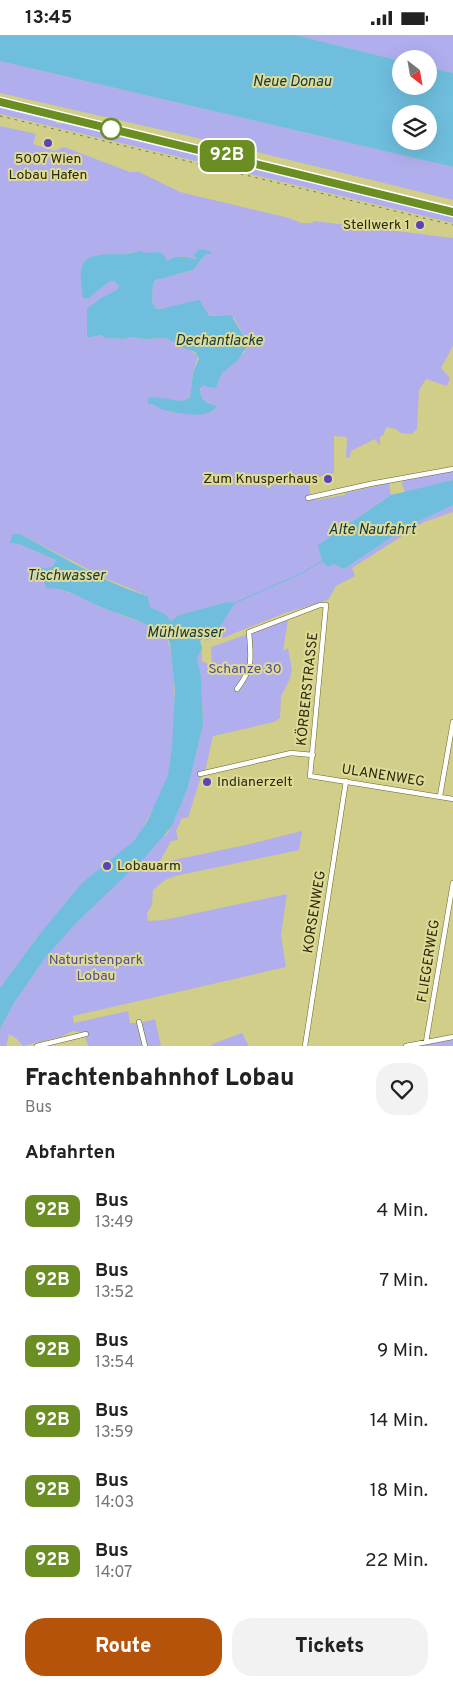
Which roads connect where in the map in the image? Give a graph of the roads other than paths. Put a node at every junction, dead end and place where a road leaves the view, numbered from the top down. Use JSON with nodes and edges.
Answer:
{"nodes":[{"id":1,"x":0,"y":102,"type":"edge"},
{"id":2,"x":453,"y":212,"type":"edge"},
{"id":3,"x":453,"y":469,"type":"edge"},
{"id":4,"x":308,"y":498,"type":"dead end"},
{"id":5,"x":237,"y":689,"type":"dead end"},
{"id":6,"x":453,"y":722,"type":"edge"},
{"id":7,"x":312,"y":755,"type":"junction"},
{"id":8,"x":200,"y":774,"type":"dead end"},
{"id":9,"x":310,"y":776,"type":"joint"},
{"id":10,"x":346,"y":781,"type":"junction"},
{"id":11,"x":440,"y":797,"type":"junction"},
{"id":12,"x":453,"y":799,"type":"edge"},
{"id":13,"x":453,"y":883,"type":"edge"},
{"id":14,"x":139,"y":1022,"type":"dead end"},
{"id":15,"x":86,"y":1034,"type":"dead end"},
{"id":16,"x":453,"y":1037,"type":"edge"},
{"id":17,"x":426,"y":1042,"type":"junction"},
{"id":18,"x":37,"y":1046,"type":"edge"},
{"id":19,"x":145,"y":1046,"type":"edge"},
{"id":20,"x":305,"y":1046,"type":"edge"},
{"id":21,"x":406,"y":1046,"type":"edge"}],
"edges":[{"from":1,"to":2,"type":"street"},
{"from":3,"to":4,"type":"street"},
{"from":5,"to":7,"type":"street","name":"KÖRBERSTRASSE"},
{"from":6,"to":11,"type":"street"},
{"from":7,"to":8,"type":"street"},
{"from":7,"to":9,"type":"street","name":"KÖRBERSTRASSE"},
{"from":9,"to":10,"type":"street","name":"ULANENWEG"},
{"from":10,"to":11,"type":"street","name":"ULANENWEG"},
{"from":10,"to":20,"type":"street","name":"KORSENWEG"},
{"from":11,"to":12,"type":"street","name":"ULANENWEG"},
{"from":13,"to":17,"type":"street","name":"FLIEGERWEG"},
{"from":14,"to":19,"type":"street"},
{"from":15,"to":18,"type":"street"},
{"from":16,"to":17,"type":"street"},
{"from":17,"to":21,"type":"street"}]}
